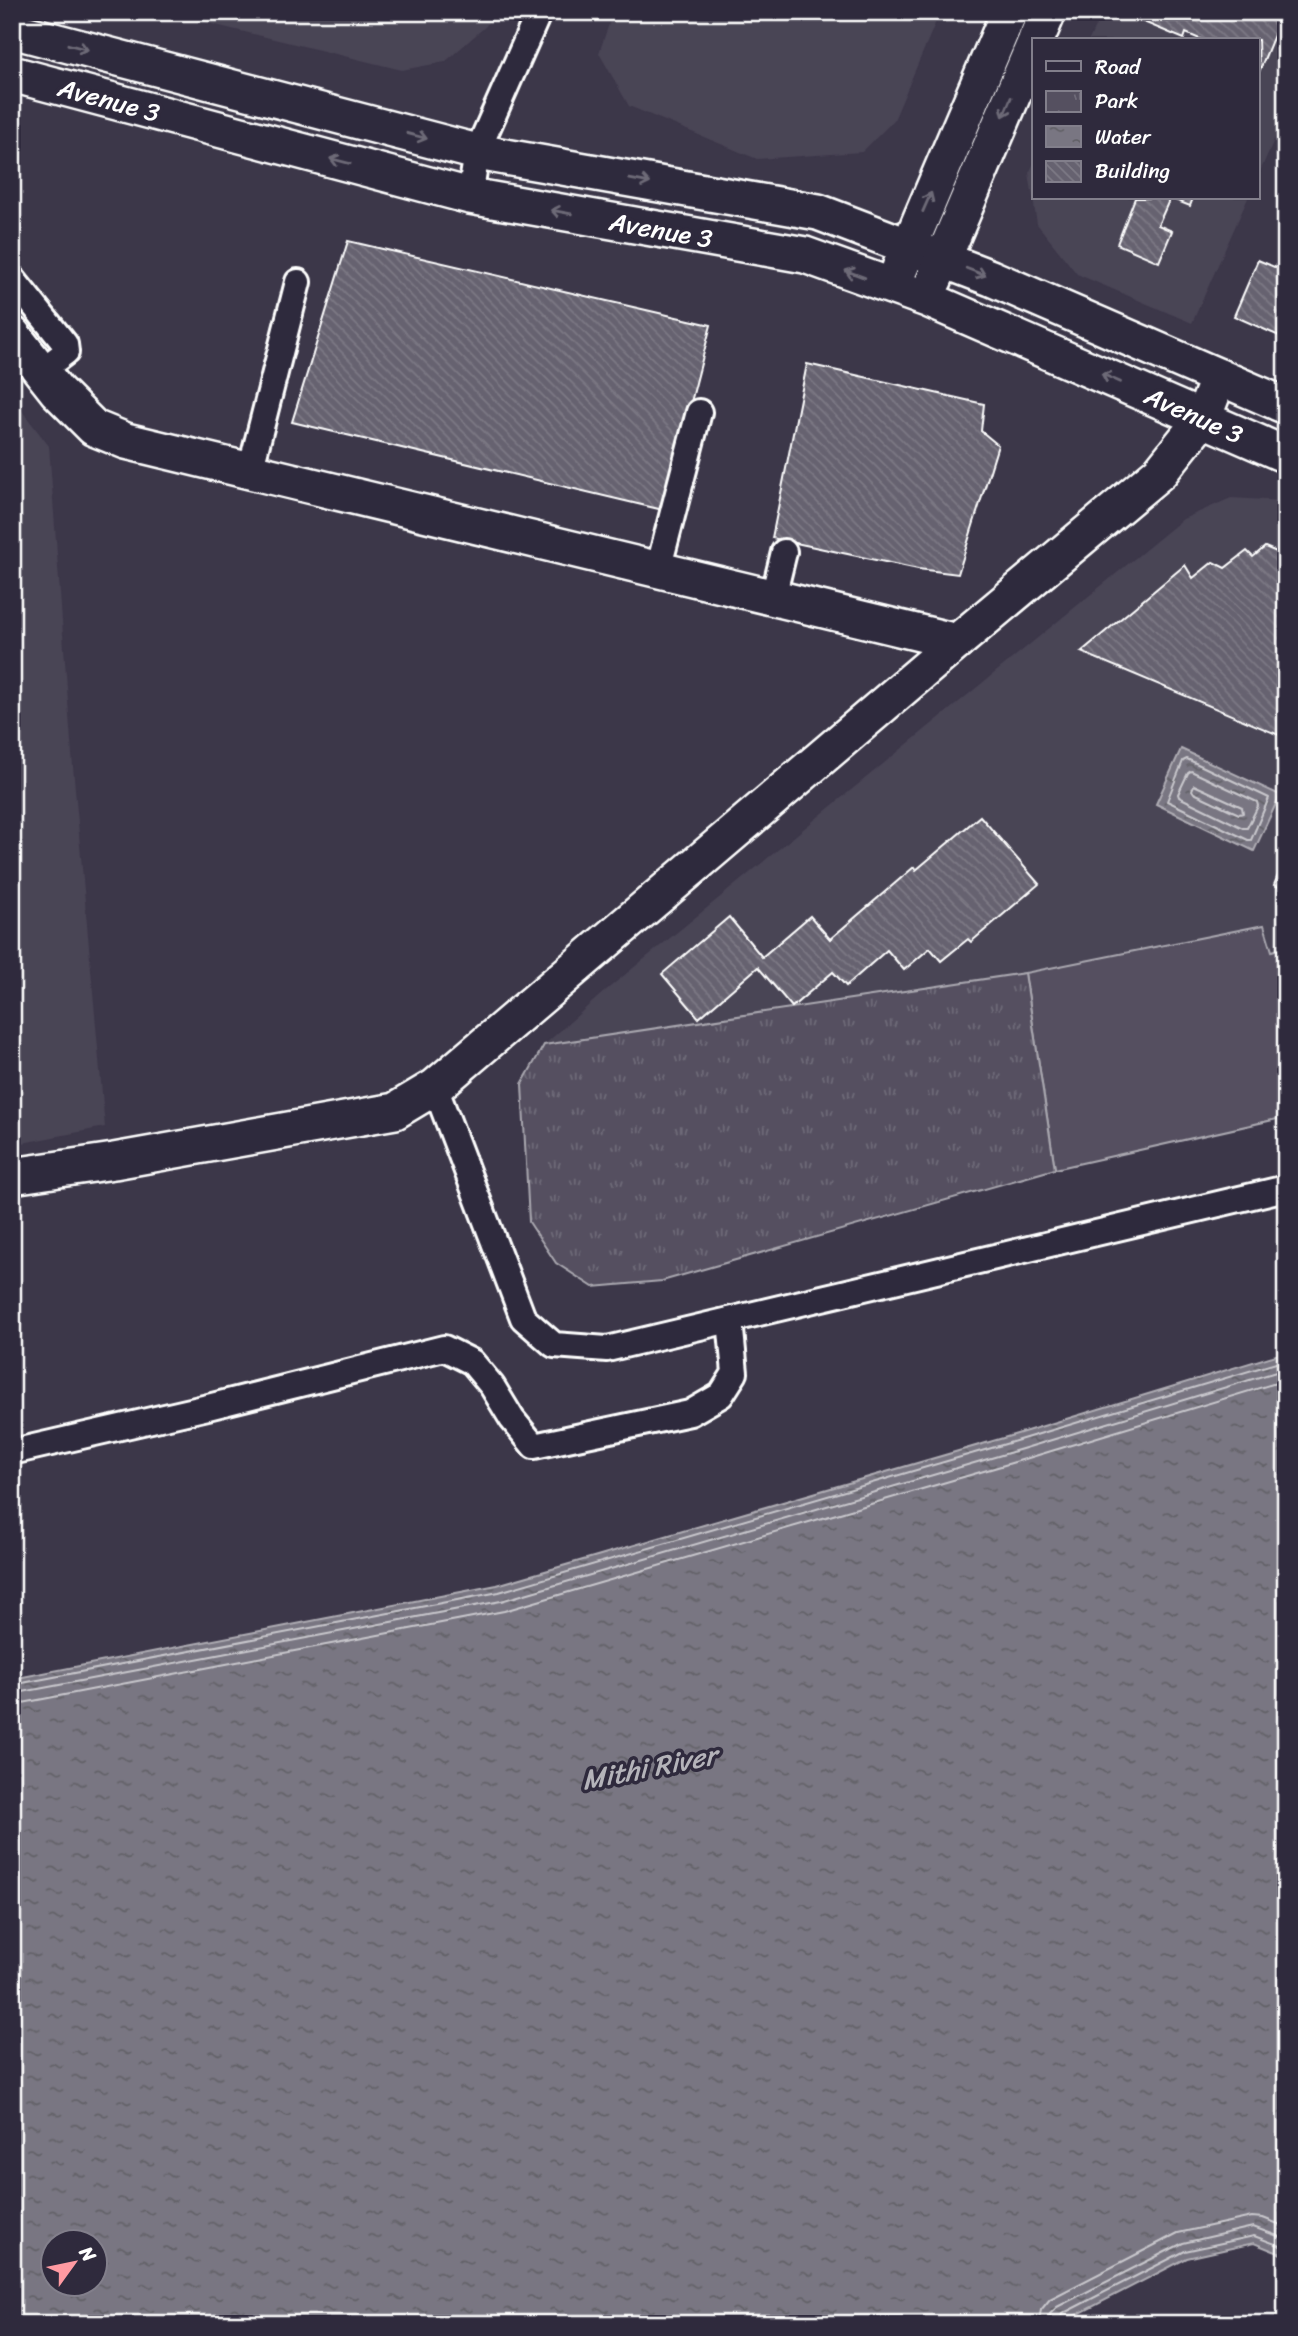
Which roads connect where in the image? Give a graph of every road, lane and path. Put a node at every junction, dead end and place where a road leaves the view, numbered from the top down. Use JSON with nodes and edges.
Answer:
{"nodes":[{"id":1,"x":539,"y":12,"type":"edge"},
{"id":2,"x":1009,"y":12,"type":"edge"},
{"id":3,"x":1048,"y":12,"type":"edge"},
{"id":4,"x":12,"y":30,"type":"edge"},
{"id":5,"x":1037,"y":38,"type":"edge"},
{"id":6,"x":1032,"y":49,"type":"edge"},
{"id":7,"x":12,"y":74,"type":"edge"},
{"id":8,"x":477,"y":152,"type":"junction"},
{"id":9,"x":470,"y":196,"type":"junction"},
{"id":10,"x":908,"y":247,"type":"junction"},
{"id":11,"x":941,"y":259,"type":"junction"},
{"id":12,"x":12,"y":278,"type":"edge"},
{"id":13,"x":298,"y":282,"type":"dead end"},
{"id":14,"x":892,"y":287,"type":"junction"},
{"id":15,"x":927,"y":299,"type":"junction"},
{"id":16,"x":12,"y":334,"type":"edge"},
{"id":17,"x":41,"y":371,"type":"junction"},
{"id":18,"x":1219,"y":377,"type":"junction"},
{"id":19,"x":1286,"y":405,"type":"edge"},
{"id":20,"x":699,"y":412,"type":"dead end"},
{"id":21,"x":1203,"y":418,"type":"junction"},
{"id":22,"x":1286,"y":454,"type":"edge"},
{"id":23,"x":250,"y":471,"type":"junction"},
{"id":24,"x":784,"y":552,"type":"dead end"},
{"id":25,"x":658,"y":570,"type":"junction"},
{"id":26,"x":772,"y":597,"type":"junction"},
{"id":27,"x":957,"y":642,"type":"junction"},
{"id":28,"x":435,"y":1087,"type":"junction"},
{"id":29,"x":12,"y":1176,"type":"edge"},
{"id":30,"x":1286,"y":1188,"type":"edge"},
{"id":31,"x":730,"y":1320,"type":"junction"},
{"id":32,"x":12,"y":1452,"type":"edge"}],
"edges":[{"from":1,"to":8,"type":"street"},
{"from":10,"to":2,"type":"street","one_way":true},
{"from":3,"to":5,"type":"street"},
{"from":4,"to":8,"type":"street","name":"Avenue 3","one_way":true},
{"from":6,"to":11,"type":"street","one_way":true},
{"from":9,"to":7,"type":"street","name":"Avenue 3","one_way":true},
{"from":8,"to":9,"type":"street"},
{"from":8,"to":10,"type":"street","name":"Avenue 3","one_way":true},
{"from":14,"to":9,"type":"street","name":"Avenue 3","one_way":true},
{"from":10,"to":11,"type":"street","name":"Avenue 3"},
{"from":10,"to":14,"type":"street"},
{"from":11,"to":15,"type":"street"},
{"from":11,"to":18,"type":"street","name":"Avenue 3","one_way":true},
{"from":12,"to":17,"type":"street"},
{"from":13,"to":23,"type":"street"},
{"from":14,"to":15,"type":"street","name":"Avenue 3"},
{"from":21,"to":15,"type":"street","name":"Avenue 3","one_way":true},
{"from":16,"to":17,"type":"street"},
{"from":17,"to":23,"type":"street"},
{"from":18,"to":19,"type":"street","name":"Avenue 3"},
{"from":18,"to":21,"type":"street"},
{"from":20,"to":25,"type":"street"},
{"from":21,"to":22,"type":"street","name":"Avenue 3"},
{"from":21,"to":27,"type":"street"},
{"from":23,"to":25,"type":"street"},
{"from":24,"to":26,"type":"street"},
{"from":25,"to":26,"type":"street"},
{"from":26,"to":27,"type":"street"},
{"from":27,"to":28,"type":"street"},
{"from":28,"to":29,"type":"street"},
{"from":28,"to":31,"type":"street"},
{"from":30,"to":31,"type":"street"},
{"from":31,"to":32,"type":"street"}]}
